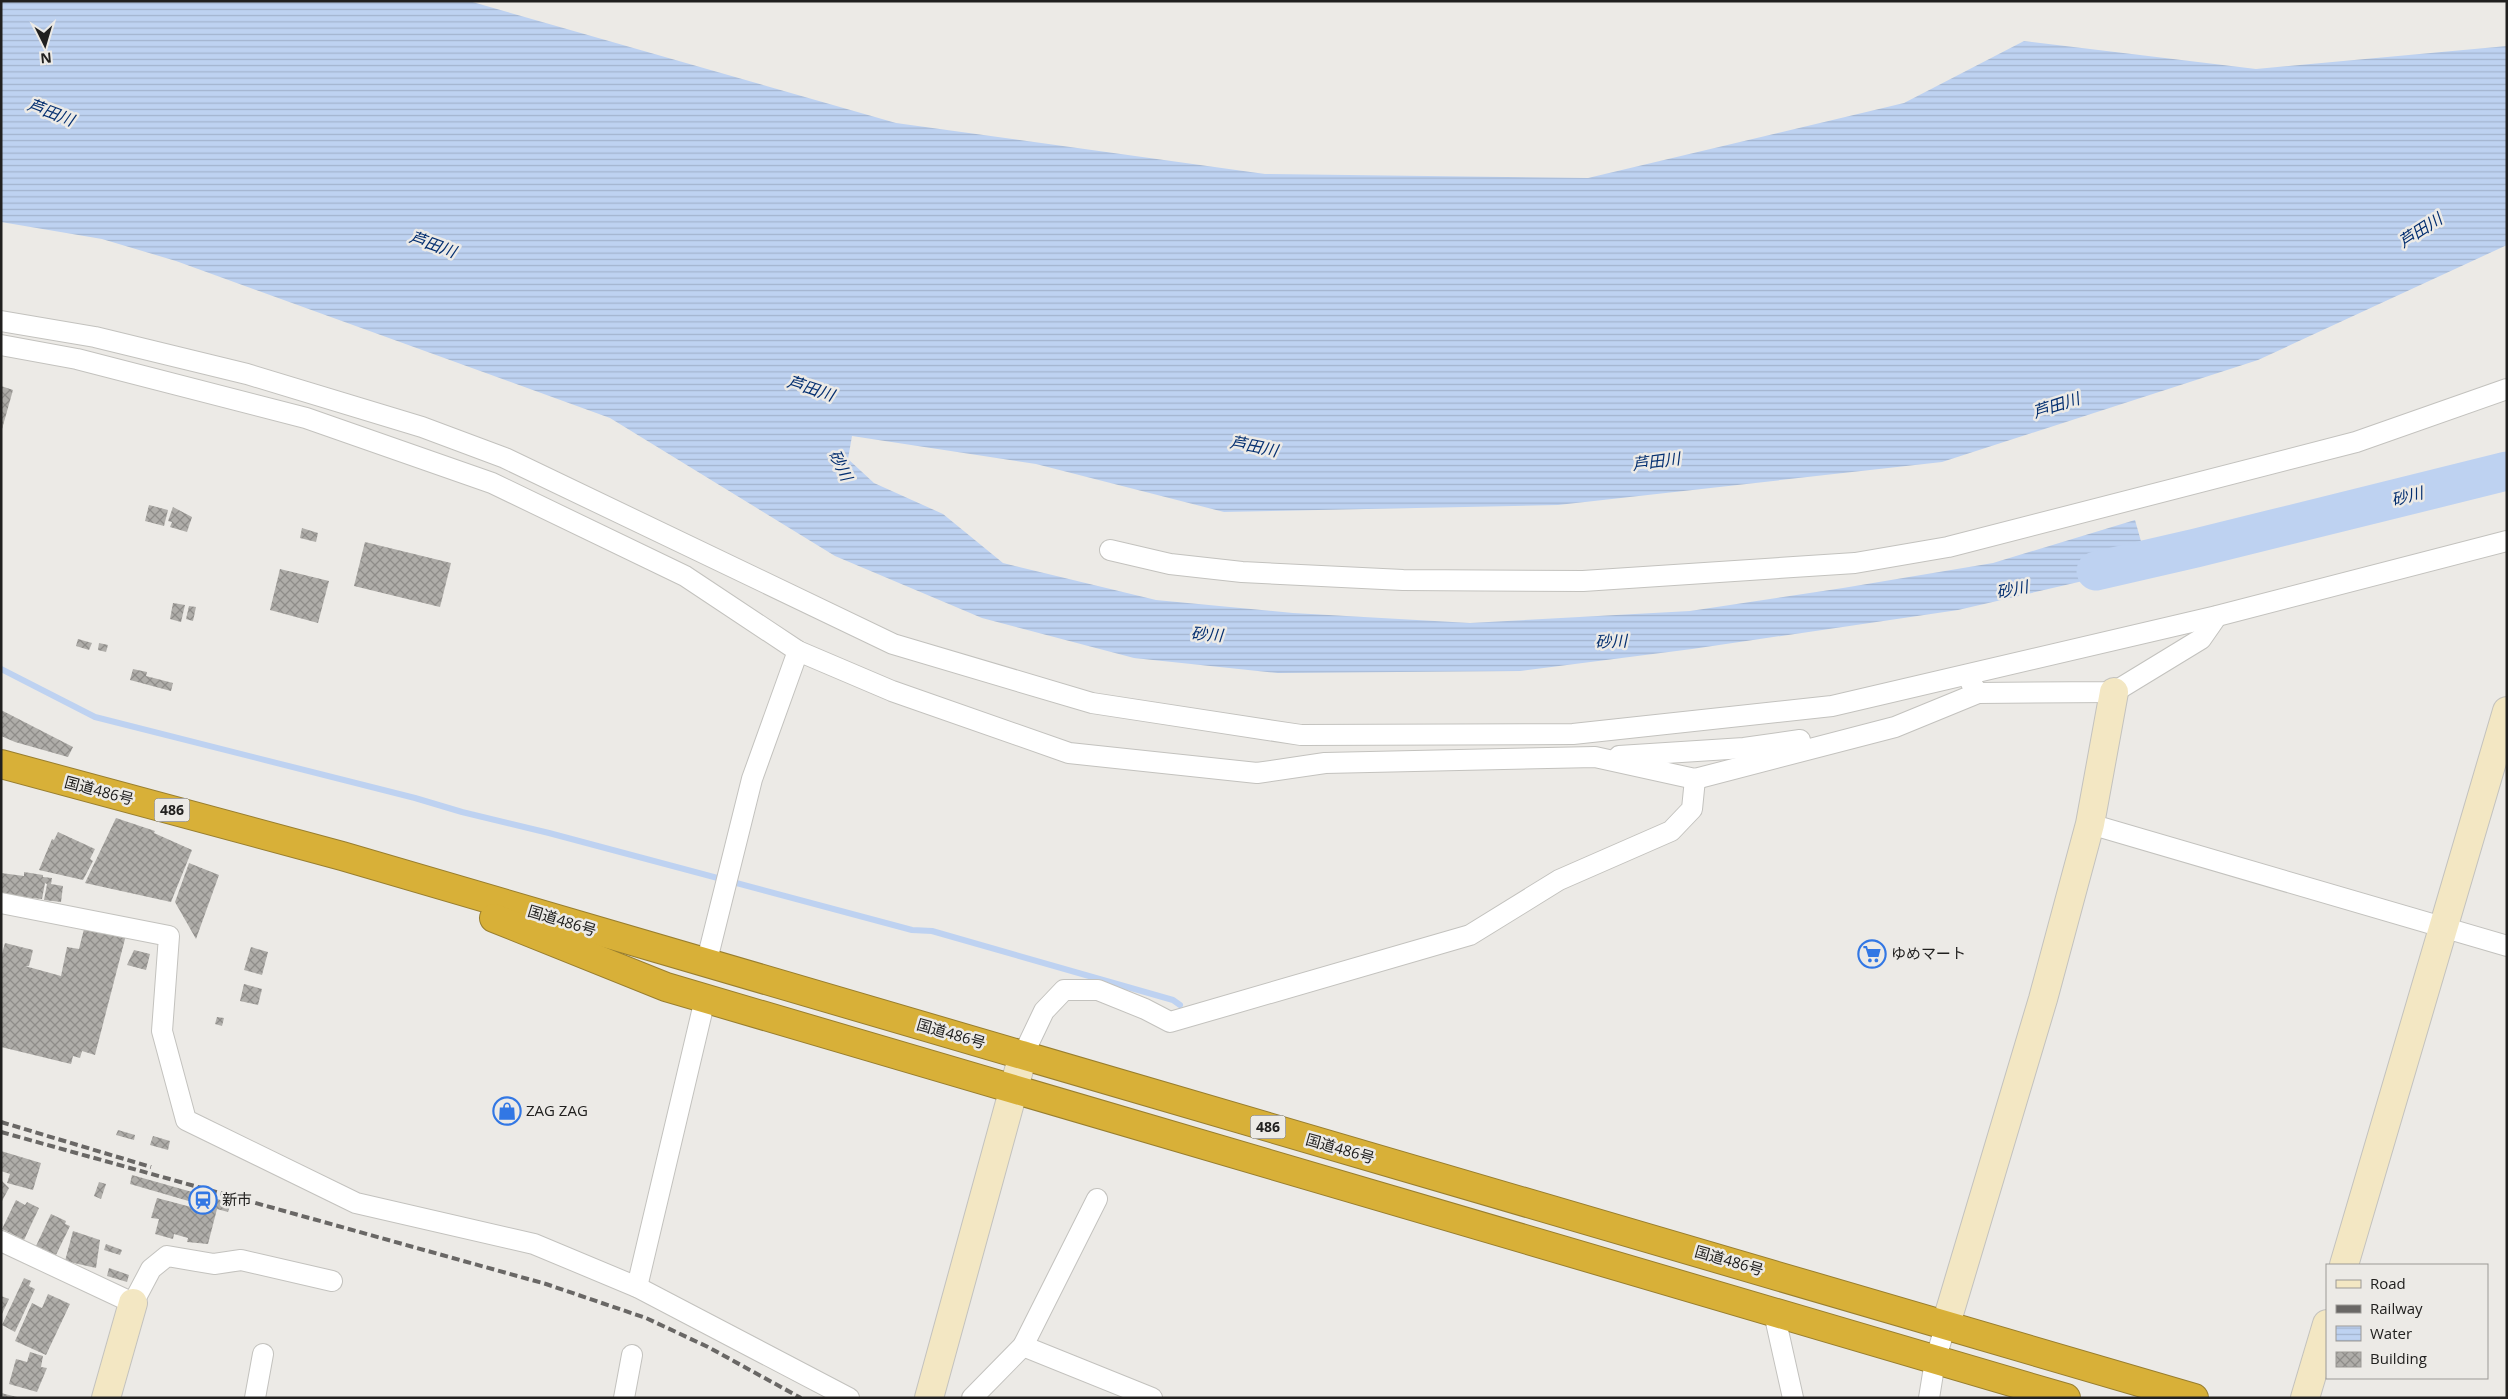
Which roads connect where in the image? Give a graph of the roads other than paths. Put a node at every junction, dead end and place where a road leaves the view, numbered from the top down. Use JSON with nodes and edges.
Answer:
{"nodes":[{"id":1,"x":1,"y":321,"type":"edge"},
{"id":2,"x":1,"y":345,"type":"edge"},
{"id":3,"x":2507,"y":389,"type":"edge"},
{"id":4,"x":2507,"y":541,"type":"edge"},
{"id":5,"x":1110,"y":550,"type":"dead end"},
{"id":6,"x":2217,"y":616,"type":"junction"},
{"id":7,"x":798,"y":651,"type":"junction"},
{"id":8,"x":1965,"y":675,"type":"junction"},
{"id":9,"x":2114,"y":692,"type":"junction"},
{"id":10,"x":1978,"y":693,"type":"junction"},
{"id":11,"x":2507,"y":711,"type":"edge"},
{"id":12,"x":1895,"y":727,"type":"junction"},
{"id":13,"x":1595,"y":757,"type":"junction"},
{"id":14,"x":1,"y":764,"type":"edge"},
{"id":15,"x":1695,"y":778,"type":"junction"},
{"id":16,"x":2090,"y":824,"type":"junction"},
{"id":17,"x":342,"y":856,"type":"junction"},
{"id":18,"x":1,"y":903,"type":"edge"},
{"id":19,"x":2445,"y":928,"type":"junction"},
{"id":20,"x":2507,"y":946,"type":"edge"},
{"id":21,"x":706,"y":964,"type":"junction"},
{"id":22,"x":705,"y":999,"type":"junction"},
{"id":23,"x":1023,"y":1055,"type":"junction"},
{"id":24,"x":1012,"y":1090,"type":"junction"},
{"id":25,"x":1098,"y":1199,"type":"dead end"},
{"id":26,"x":1,"y":1241,"type":"edge"},
{"id":27,"x":2344,"y":1264,"type":"edge"},
{"id":28,"x":332,"y":1281,"type":"dead end"},
{"id":29,"x":637,"y":1287,"type":"junction"},
{"id":30,"x":133,"y":1303,"type":"junction"},
{"id":31,"x":1774,"y":1313,"type":"junction"},
{"id":32,"x":1946,"y":1324,"type":"junction"},
{"id":33,"x":2326,"y":1327,"type":"edge"},
{"id":34,"x":1023,"y":1346,"type":"junction"},
{"id":35,"x":263,"y":1354,"type":"dead end"},
{"id":36,"x":632,"y":1355,"type":"dead end"},
{"id":37,"x":1935,"y":1361,"type":"junction"},
{"id":38,"x":106,"y":1398,"type":"edge"},
{"id":39,"x":255,"y":1398,"type":"edge"},
{"id":40,"x":624,"y":1398,"type":"edge"},
{"id":41,"x":849,"y":1398,"type":"edge"},
{"id":42,"x":929,"y":1398,"type":"edge"},
{"id":43,"x":972,"y":1398,"type":"edge"},
{"id":44,"x":1152,"y":1398,"type":"edge"},
{"id":45,"x":1793,"y":1398,"type":"edge"},
{"id":46,"x":1929,"y":1398,"type":"edge"},
{"id":47,"x":2066,"y":1398,"type":"edge"},
{"id":48,"x":2194,"y":1398,"type":"edge"},
{"id":49,"x":2305,"y":1398,"type":"edge"}],
"edges":[{"from":1,"to":8,"type":"street"},
{"from":2,"to":7,"type":"street"},
{"from":3,"to":5,"type":"street"},
{"from":4,"to":6,"type":"street"},
{"from":6,"to":8,"type":"street"},
{"from":6,"to":9,"type":"street"},
{"from":7,"to":13,"type":"street"},
{"from":7,"to":21,"type":"street"},
{"from":8,"to":10,"type":"street"},
{"from":9,"to":10,"type":"street"},
{"from":9,"to":16,"type":"street"},
{"from":10,"to":12,"type":"street"},
{"from":11,"to":19,"type":"street"},
{"from":12,"to":13,"type":"street"},
{"from":12,"to":15,"type":"street"},
{"from":13,"to":15,"type":"street"},
{"from":14,"to":17,"type":"highway","name":"国道486号","number":"486"},
{"from":15,"to":23,"type":"street"},
{"from":16,"to":19,"type":"street"},
{"from":16,"to":32,"type":"street"},
{"from":17,"to":21,"type":"highway","name":"国道486号","number":"486"},
{"from":17,"to":22,"type":"highway","name":"国道486号","number":"486"},
{"from":18,"to":29,"type":"street"},
{"from":19,"to":20,"type":"street"},
{"from":19,"to":27,"type":"street"},
{"from":21,"to":23,"type":"highway","name":"国道486号","number":"486"},
{"from":22,"to":24,"type":"highway","name":"国道486号","number":"486"},
{"from":22,"to":29,"type":"street"},
{"from":23,"to":24,"type":"street"},
{"from":23,"to":32,"type":"highway","name":"国道486号","number":"486"},
{"from":24,"to":31,"type":"highway","name":"国道486号","number":"486"},
{"from":24,"to":42,"type":"street"},
{"from":25,"to":34,"type":"street"},
{"from":26,"to":30,"type":"street"},
{"from":28,"to":30,"type":"street"},
{"from":29,"to":41,"type":"street"},
{"from":30,"to":38,"type":"street"},
{"from":31,"to":37,"type":"highway","name":"国道486号","number":"486"},
{"from":31,"to":45,"type":"street"},
{"from":32,"to":37,"type":"street"},
{"from":32,"to":48,"type":"highway","name":"国道486号","number":"486"},
{"from":33,"to":49,"type":"street"},
{"from":34,"to":43,"type":"street"},
{"from":34,"to":44,"type":"street"},
{"from":35,"to":39,"type":"street"},
{"from":36,"to":40,"type":"street"},
{"from":37,"to":46,"type":"street"},
{"from":37,"to":47,"type":"highway","name":"国道486号","number":"486"}]}
